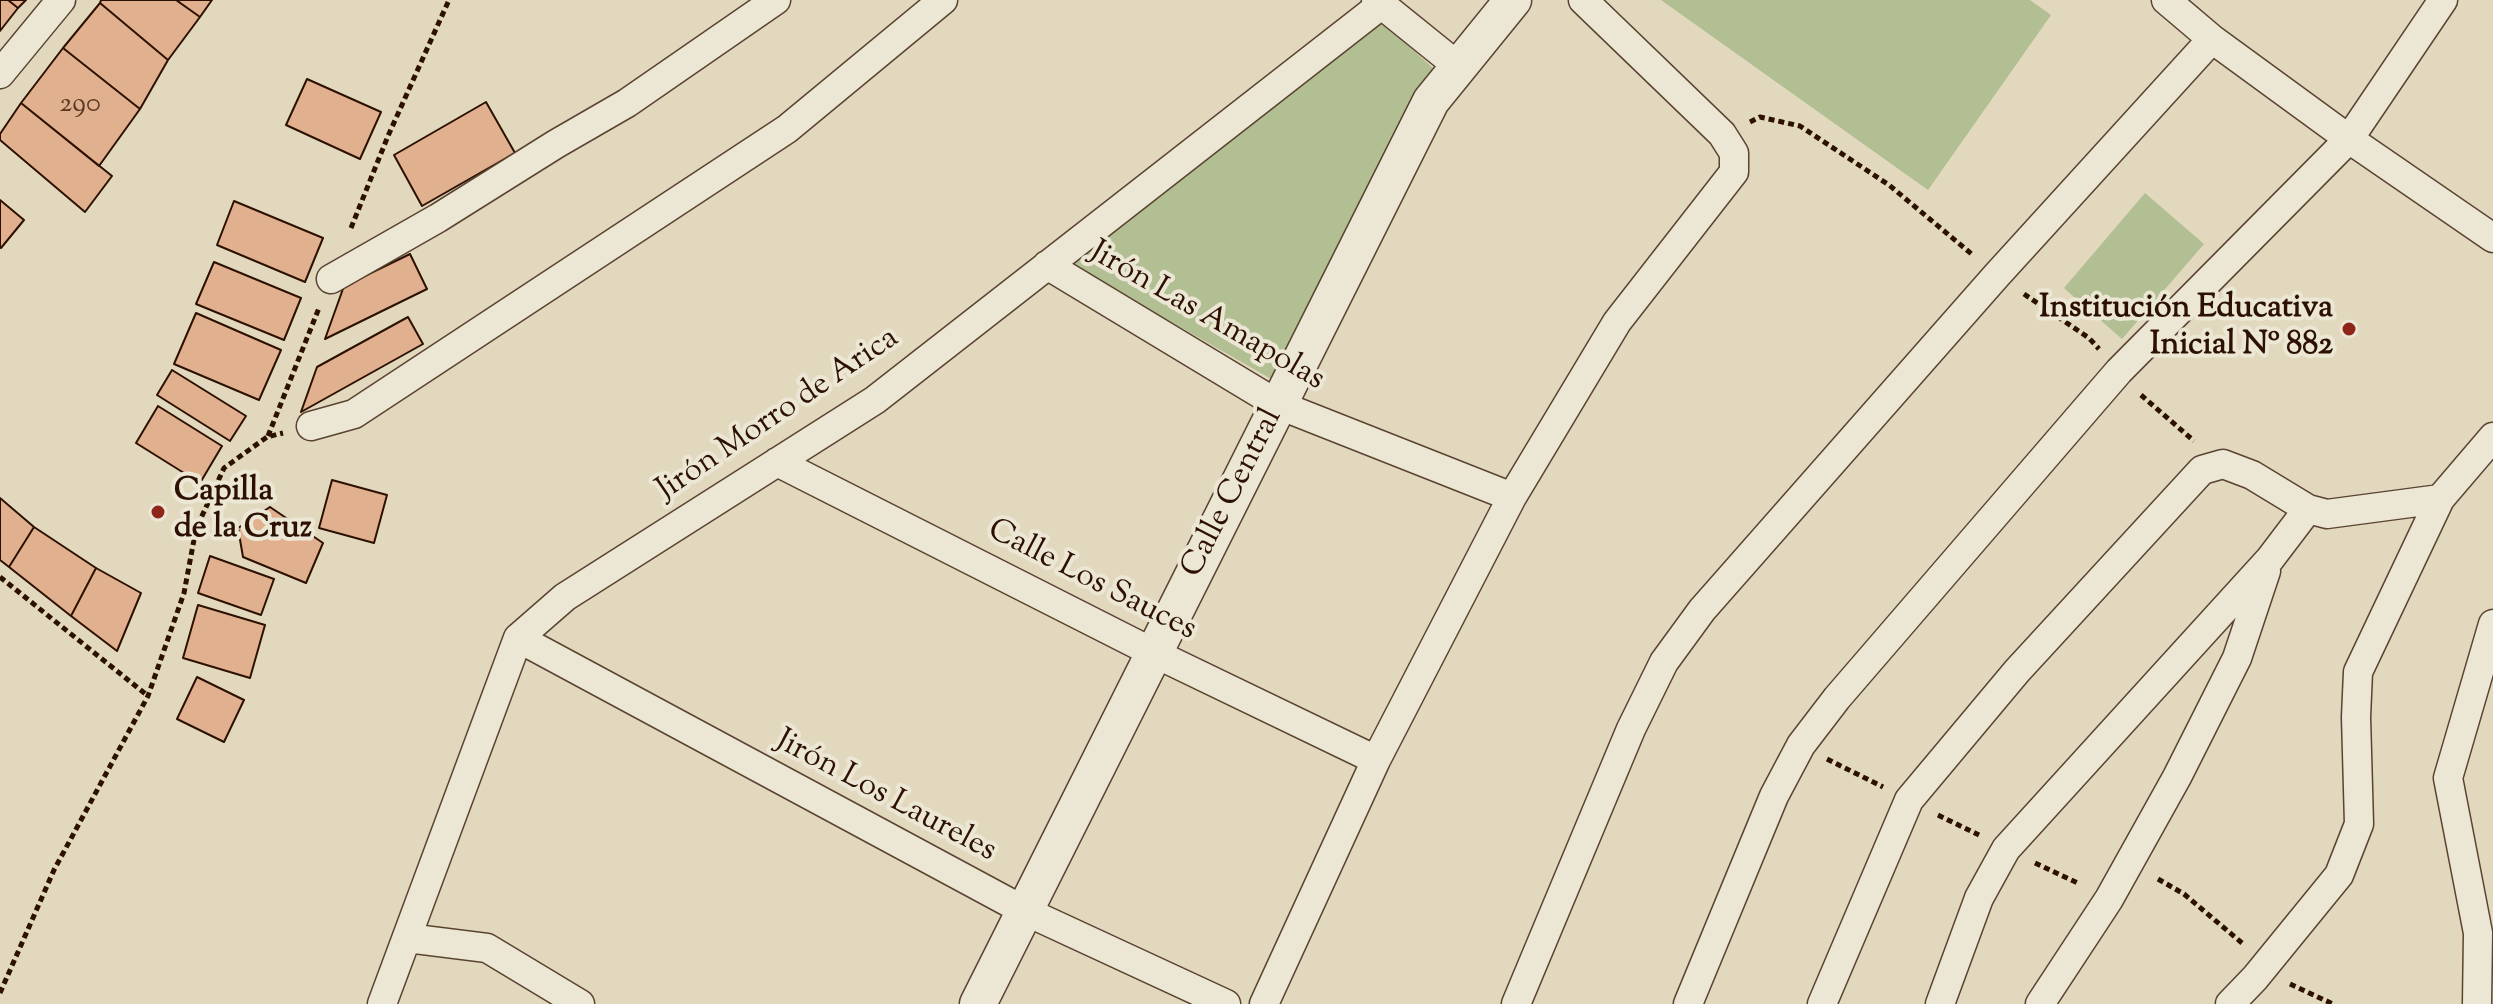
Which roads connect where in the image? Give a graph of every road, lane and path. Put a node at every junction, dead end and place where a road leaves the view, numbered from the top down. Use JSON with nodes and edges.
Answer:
{"nodes":[{"id":1,"x":61,"y":0,"type":"edge"},
{"id":2,"x":449,"y":0,"type":"edge"},
{"id":3,"x":776,"y":0,"type":"edge"},
{"id":4,"x":943,"y":0,"type":"edge"},
{"id":5,"x":1513,"y":0,"type":"edge"},
{"id":6,"x":1583,"y":0,"type":"edge"},
{"id":7,"x":2166,"y":0,"type":"edge"},
{"id":8,"x":2443,"y":0,"type":"edge"},
{"id":9,"x":1378,"y":2,"type":"edge"},
{"id":10,"x":2212,"y":39,"type":"junction"},
{"id":11,"x":1459,"y":67,"type":"junction"},
{"id":12,"x":0,"y":74,"type":"edge"},
{"id":13,"x":2349,"y":139,"type":"junction"},
{"id":14,"x":2493,"y":238,"type":"edge"},
{"id":15,"x":1047,"y":265,"type":"junction"},
{"id":16,"x":331,"y":279,"type":"junction"},
{"id":17,"x":1279,"y":405,"type":"junction"},
{"id":18,"x":311,"y":426,"type":"joint"},
{"id":19,"x":267,"y":437,"type":"junction"},
{"id":20,"x":2493,"y":437,"type":"edge"},
{"id":21,"x":777,"y":462,"type":"junction"},
{"id":22,"x":1512,"y":497,"type":"junction"},
{"id":23,"x":2440,"y":499,"type":"junction"},
{"id":24,"x":2308,"y":509,"type":"junction"},
{"id":25,"x":2270,"y":559,"type":"junction"},
{"id":26,"x":0,"y":577,"type":"edge"},
{"id":27,"x":2493,"y":624,"type":"edge"},
{"id":28,"x":518,"y":638,"type":"junction"},
{"id":29,"x":1154,"y":653,"type":"junction"},
{"id":30,"x":148,"y":696,"type":"junction"},
{"id":31,"x":1801,"y":745,"type":"junction"},
{"id":32,"x":1376,"y":760,"type":"junction"},
{"id":33,"x":1909,"y":800,"type":"junction"},
{"id":34,"x":2006,"y":849,"type":"junction"},
{"id":35,"x":2130,"y":862,"type":"junction"},
{"id":36,"x":2109,"y":899,"type":"junction"},
{"id":37,"x":1025,"y":911,"type":"junction"},
{"id":38,"x":407,"y":938,"type":"junction"},
{"id":39,"x":2261,"y":971,"type":"junction"},
{"id":40,"x":0,"y":993,"type":"edge"},
{"id":41,"x":382,"y":1004,"type":"edge"},
{"id":42,"x":580,"y":1004,"type":"edge"},
{"id":43,"x":978,"y":1004,"type":"edge"},
{"id":44,"x":1226,"y":1004,"type":"edge"},
{"id":45,"x":1264,"y":1004,"type":"edge"},
{"id":46,"x":1516,"y":1004,"type":"edge"},
{"id":47,"x":1688,"y":1004,"type":"edge"},
{"id":48,"x":1822,"y":1004,"type":"edge"},
{"id":49,"x":1940,"y":1004,"type":"edge"},
{"id":50,"x":2040,"y":1004,"type":"edge"},
{"id":51,"x":2230,"y":1004,"type":"edge"},
{"id":52,"x":2333,"y":1004,"type":"edge"},
{"id":53,"x":2477,"y":1004,"type":"edge"}],
"edges":[{"from":1,"to":12,"type":"street"},
{"from":2,"to":16,"type":"path"},
{"from":3,"to":16,"type":"street"},
{"from":4,"to":18,"type":"street"},
{"from":5,"to":11,"type":"street","name":"Calle Central"},
{"from":6,"to":22,"type":"street"},
{"from":7,"to":10,"type":"street"},
{"from":8,"to":13,"type":"street"},
{"from":9,"to":11,"type":"street"},
{"from":9,"to":15,"type":"street","name":"Jirón Morro de Arica"},
{"from":10,"to":13,"type":"street"},
{"from":10,"to":46,"type":"street"},
{"from":11,"to":17,"type":"street","name":"Calle Central"},
{"from":13,"to":14,"type":"street"},
{"from":13,"to":31,"type":"street"},
{"from":15,"to":17,"type":"street","name":"Jirón Las Amapolas"},
{"from":15,"to":21,"type":"street","name":"Jirón Morro de Arica"},
{"from":16,"to":19,"type":"path"},
{"from":17,"to":22,"type":"street","name":"Jirón Las Amapolas"},
{"from":17,"to":29,"type":"street","name":"Calle Central"},
{"from":18,"to":19,"type":"path"},
{"from":19,"to":30,"type":"path"},
{"from":20,"to":23,"type":"street"},
{"from":21,"to":28,"type":"street","name":"Jirón Morro de Arica"},
{"from":21,"to":29,"type":"street","name":"Calle Los Sauces"},
{"from":22,"to":32,"type":"street"},
{"from":23,"to":24,"type":"street"},
{"from":23,"to":39,"type":"street"},
{"from":24,"to":25,"type":"street"},
{"from":24,"to":33,"type":"street"},
{"from":25,"to":34,"type":"street"},
{"from":25,"to":35,"type":"street"},
{"from":26,"to":30,"type":"path"},
{"from":27,"to":53,"type":"street"},
{"from":28,"to":37,"type":"street","name":"Jirón Los Laureles"},
{"from":28,"to":38,"type":"street","name":"Jirón Morro de Arica"},
{"from":29,"to":32,"type":"street","name":"Calle Los Sauces"},
{"from":29,"to":37,"type":"street","name":"Calle Central"},
{"from":30,"to":40,"type":"path"},
{"from":31,"to":33,"type":"path"},
{"from":31,"to":47,"type":"street"},
{"from":32,"to":45,"type":"street"},
{"from":33,"to":34,"type":"path"},
{"from":33,"to":48,"type":"street"},
{"from":34,"to":36,"type":"path"},
{"from":34,"to":49,"type":"street"},
{"from":35,"to":36,"type":"street"},
{"from":35,"to":39,"type":"path"},
{"from":36,"to":50,"type":"street"},
{"from":37,"to":43,"type":"street","name":"Calle Central"},
{"from":37,"to":44,"type":"street","name":"Jirón Los Laureles"},
{"from":38,"to":41,"type":"street","name":"Jirón Morro de Arica"},
{"from":38,"to":42,"type":"street"},
{"from":39,"to":51,"type":"street"},
{"from":39,"to":52,"type":"path"}]}
